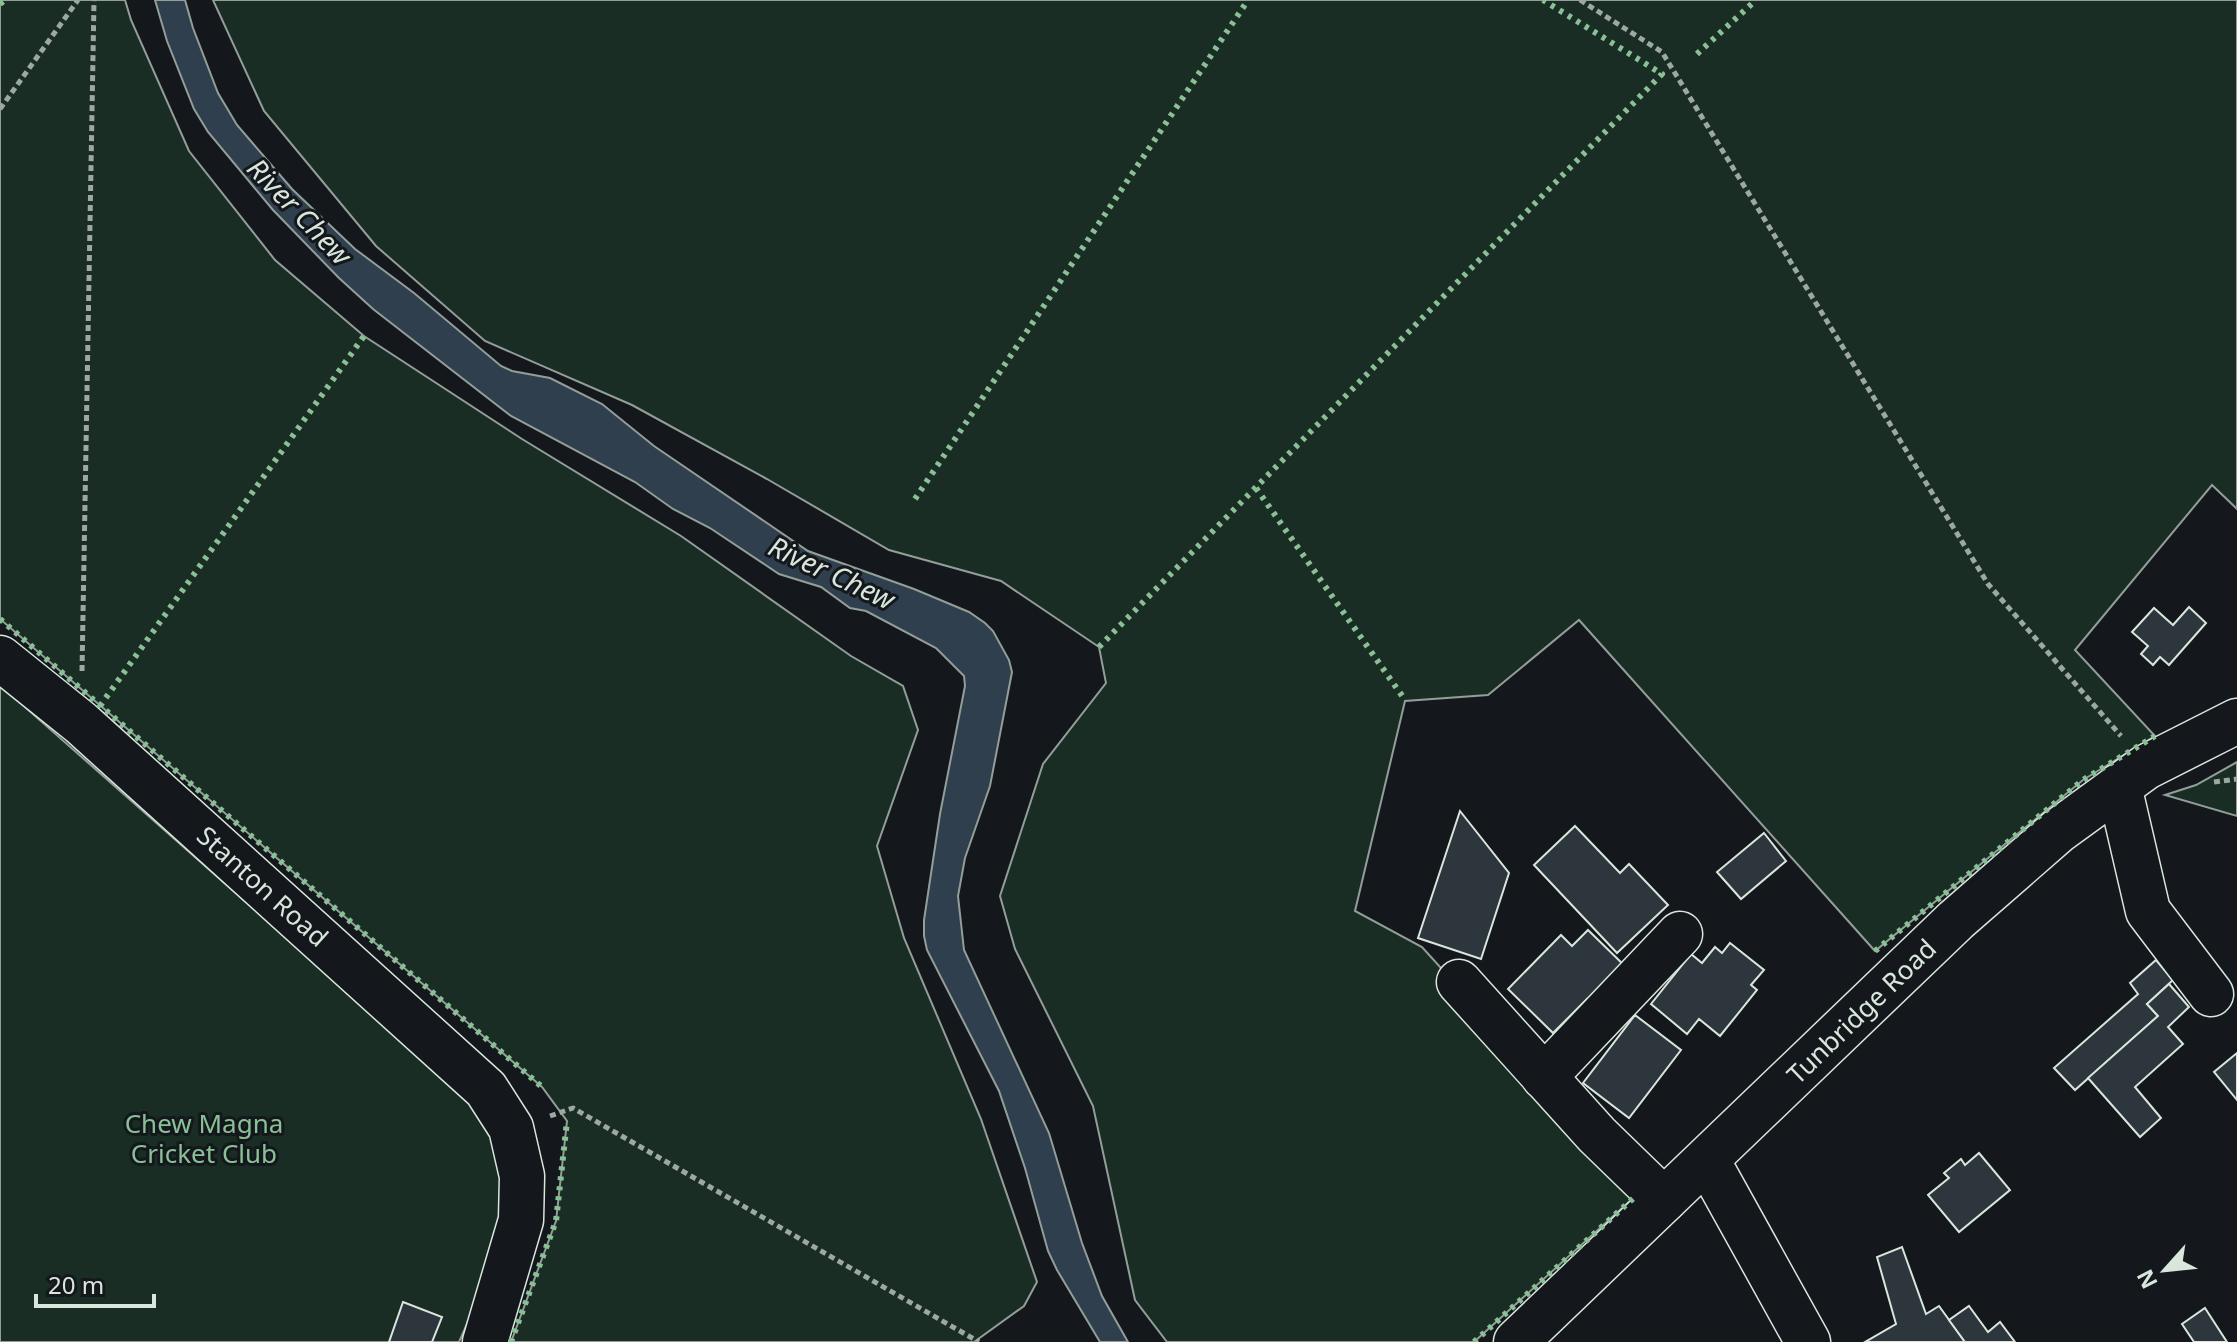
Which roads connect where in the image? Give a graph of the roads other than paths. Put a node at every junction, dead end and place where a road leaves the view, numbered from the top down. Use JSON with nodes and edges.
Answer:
{"nodes":[{"id":1,"x":0,"y":658,"type":"edge"},
{"id":2,"x":2237,"y":721,"type":"edge"},
{"id":3,"x":2132,"y":776,"type":"junction"},
{"id":4,"x":1680,"y":934,"type":"dead end"},
{"id":5,"x":1459,"y":982,"type":"dead end"},
{"id":6,"x":2211,"y":994,"type":"dead end"},
{"id":7,"x":1544,"y":1077,"type":"junction"},
{"id":8,"x":1707,"y":1160,"type":"junction"},
{"id":9,"x":1664,"y":1200,"type":"junction"},
{"id":10,"x":485,"y":1342,"type":"edge"},
{"id":11,"x":1516,"y":1342,"type":"edge"},
{"id":12,"x":1808,"y":1342,"type":"edge"}],
"edges":[{"from":1,"to":10,"type":"street","name":"Stanton Road"},
{"from":2,"to":3,"type":"street","name":"Tunbridge Road"},
{"from":3,"to":6,"type":"street"},
{"from":3,"to":8,"type":"street","name":"Tunbridge Road"},
{"from":4,"to":7,"type":"street"},
{"from":5,"to":7,"type":"street"},
{"from":7,"to":9,"type":"street"},
{"from":8,"to":9,"type":"street","name":"Tunbridge Road"},
{"from":8,"to":12,"type":"street"},
{"from":9,"to":11,"type":"street","name":"Tunbridge Road"}]}
